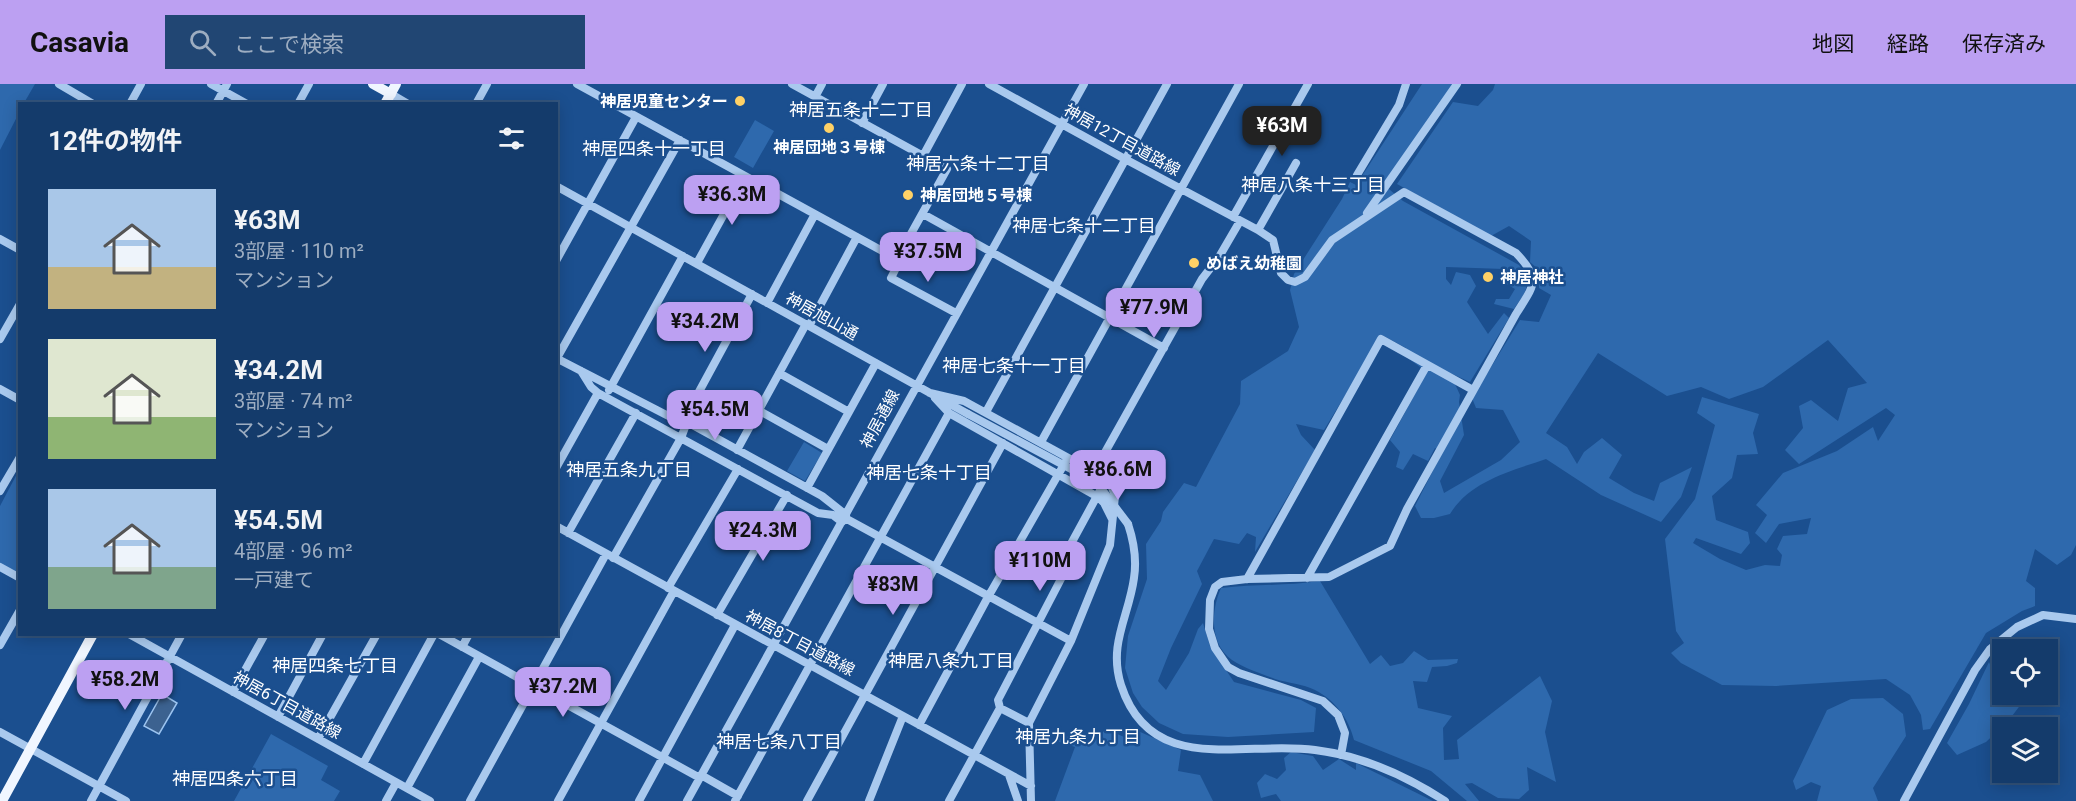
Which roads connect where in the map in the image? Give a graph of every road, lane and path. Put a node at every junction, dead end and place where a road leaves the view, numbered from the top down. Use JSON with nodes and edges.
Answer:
{"nodes":[{"id":1,"x":58,"y":84,"type":"edge"},
{"id":2,"x":141,"y":84,"type":"edge"},
{"id":3,"x":212,"y":84,"type":"edge"},
{"id":4,"x":309,"y":84,"type":"edge"},
{"id":5,"x":373,"y":84,"type":"edge"},
{"id":6,"x":487,"y":84,"type":"edge"},
{"id":7,"x":577,"y":84,"type":"edge"},
{"id":8,"x":792,"y":84,"type":"edge"},
{"id":9,"x":822,"y":84,"type":"edge"},
{"id":10,"x":883,"y":84,"type":"edge"},
{"id":11,"x":962,"y":84,"type":"edge"},
{"id":12,"x":1083,"y":84,"type":"edge"},
{"id":13,"x":1167,"y":84,"type":"edge"},
{"id":14,"x":1239,"y":84,"type":"edge"},
{"id":15,"x":1406,"y":84,"type":"edge"},
{"id":16,"x":1457,"y":84,"type":"edge"},
{"id":17,"x":995,"y":85,"type":"edge"},
{"id":18,"x":1306,"y":85,"type":"edge"},
{"id":19,"x":225,"y":87,"type":"edge"},
{"id":20,"x":391,"y":94,"type":"edge"},
{"id":21,"x":815,"y":97,"type":"junction"},
{"id":22,"x":90,"y":102,"type":"edge"},
{"id":23,"x":131,"y":102,"type":"edge"},
{"id":24,"x":217,"y":102,"type":"edge"},
{"id":25,"x":244,"y":102,"type":"edge"},
{"id":26,"x":299,"y":102,"type":"edge"},
{"id":27,"x":405,"y":102,"type":"edge"},
{"id":28,"x":477,"y":102,"type":"edge"},
{"id":29,"x":636,"y":117,"type":"junction"},
{"id":30,"x":862,"y":123,"type":"junction"},
{"id":31,"x":1062,"y":124,"type":"junction"},
{"id":32,"x":680,"y":140,"type":"junction"},
{"id":33,"x":922,"y":156,"type":"junction"},
{"id":34,"x":1125,"y":159,"type":"junction"},
{"id":35,"x":1296,"y":163,"type":"dead end"},
{"id":36,"x":1357,"y":175,"type":"dead end"},
{"id":37,"x":745,"y":176,"type":"junction"},
{"id":38,"x":558,"y":187,"type":"edge"},
{"id":39,"x":1180,"y":189,"type":"junction"},
{"id":40,"x":588,"y":203,"type":"junction"},
{"id":41,"x":815,"y":214,"type":"junction"},
{"id":42,"x":923,"y":214,"type":"junction"},
{"id":43,"x":1364,"y":218,"type":"junction"},
{"id":44,"x":1237,"y":219,"type":"junction"},
{"id":45,"x":631,"y":227,"type":"junction"},
{"id":46,"x":1258,"y":230,"type":"junction"},
{"id":47,"x":857,"y":237,"type":"junction"},
{"id":48,"x":0,"y":239,"type":"edge"},
{"id":49,"x":18,"y":249,"type":"edge"},
{"id":50,"x":990,"y":252,"type":"junction"},
{"id":51,"x":683,"y":256,"type":"junction"},
{"id":52,"x":558,"y":257,"type":"edge"},
{"id":53,"x":897,"y":259,"type":"junction"},
{"id":54,"x":696,"y":264,"type":"junction"},
{"id":55,"x":1055,"y":288,"type":"junction"},
{"id":56,"x":752,"y":294,"type":"junction"},
{"id":57,"x":767,"y":303,"type":"junction"},
{"id":58,"x":18,"y":308,"type":"edge"},
{"id":59,"x":956,"y":313,"type":"junction"},
{"id":60,"x":1109,"y":318,"type":"junction"},
{"id":61,"x":807,"y":325,"type":"junction"},
{"id":62,"x":0,"y":339,"type":"edge"},
{"id":63,"x":1164,"y":348,"type":"junction"},
{"id":64,"x":558,"y":356,"type":"edge"},
{"id":65,"x":558,"y":359,"type":"edge"},
{"id":66,"x":876,"y":363,"type":"junction"},
{"id":67,"x":1427,"y":365,"type":"junction"},
{"id":68,"x":581,"y":371,"type":"junction"},
{"id":69,"x":779,"y":373,"type":"junction"},
{"id":70,"x":612,"y":385,"type":"junction"},
{"id":71,"x":916,"y":385,"type":"junction"},
{"id":72,"x":0,"y":389,"type":"edge"},
{"id":73,"x":1473,"y":390,"type":"junction"},
{"id":74,"x":930,"y":393,"type":"junction"},
{"id":75,"x":602,"y":395,"type":"junction"},
{"id":76,"x":18,"y":399,"type":"edge"},
{"id":77,"x":758,"y":410,"type":"junction"},
{"id":78,"x":849,"y":412,"type":"junction"},
{"id":79,"x":986,"y":412,"type":"junction"},
{"id":80,"x":636,"y":413,"type":"junction"},
{"id":81,"x":949,"y":413,"type":"junction"},
{"id":82,"x":684,"y":422,"type":"junction"},
{"id":83,"x":681,"y":438,"type":"junction"},
{"id":84,"x":1041,"y":442,"type":"junction"},
{"id":85,"x":1003,"y":443,"type":"junction"},
{"id":86,"x":828,"y":449,"type":"junction"},
{"id":87,"x":737,"y":450,"type":"junction"},
{"id":88,"x":1068,"y":457,"type":"junction"},
{"id":89,"x":18,"y":460,"type":"edge"},
{"id":90,"x":558,"y":465,"type":"edge"},
{"id":91,"x":738,"y":469,"type":"junction"},
{"id":92,"x":1094,"y":472,"type":"junction"},
{"id":93,"x":1059,"y":475,"type":"junction"},
{"id":94,"x":1106,"y":480,"type":"junction"},
{"id":95,"x":807,"y":488,"type":"junction"},
{"id":96,"x":0,"y":491,"type":"edge"},
{"id":97,"x":787,"y":495,"type":"junction"},
{"id":98,"x":1098,"y":497,"type":"junction"},
{"id":99,"x":844,"y":518,"type":"junction"},
{"id":100,"x":1114,"y":522,"type":"junction"},
{"id":101,"x":558,"y":527,"type":"edge"},
{"id":102,"x":568,"y":532,"type":"junction"},
{"id":103,"x":880,"y":538,"type":"junction"},
{"id":104,"x":610,"y":556,"type":"junction"},
{"id":105,"x":0,"y":567,"type":"edge"},
{"id":106,"x":934,"y":568,"type":"junction"},
{"id":107,"x":18,"y":577,"type":"edge"},
{"id":108,"x":1307,"y":578,"type":"junction"},
{"id":109,"x":1247,"y":579,"type":"junction"},
{"id":110,"x":671,"y":589,"type":"junction"},
{"id":111,"x":988,"y":597,"type":"junction"},
{"id":112,"x":18,"y":614,"type":"edge"},
{"id":113,"x":717,"y":615,"type":"junction"},
{"id":114,"x":2076,"y":619,"type":"edge"},
{"id":115,"x":1039,"y":623,"type":"junction"},
{"id":116,"x":735,"y":625,"type":"junction"},
{"id":117,"x":92,"y":636,"type":"edge"},
{"id":118,"x":133,"y":636,"type":"edge"},
{"id":119,"x":181,"y":636,"type":"edge"},
{"id":120,"x":264,"y":636,"type":"edge"},
{"id":121,"x":322,"y":636,"type":"edge"},
{"id":122,"x":376,"y":636,"type":"edge"},
{"id":123,"x":433,"y":636,"type":"edge"},
{"id":124,"x":443,"y":636,"type":"edge"},
{"id":125,"x":468,"y":636,"type":"edge"},
{"id":126,"x":1071,"y":641,"type":"junction"},
{"id":127,"x":0,"y":645,"type":"edge"},
{"id":128,"x":773,"y":646,"type":"junction"},
{"id":129,"x":462,"y":647,"type":"junction"},
{"id":130,"x":170,"y":657,"type":"junction"},
{"id":131,"x":480,"y":657,"type":"junction"},
{"id":132,"x":811,"y":666,"type":"junction"},
{"id":133,"x":534,"y":686,"type":"junction"},
{"id":134,"x":233,"y":692,"type":"junction"},
{"id":135,"x":866,"y":696,"type":"junction"},
{"id":136,"x":1000,"y":708,"type":"junction"},
{"id":137,"x":903,"y":716,"type":"junction"},
{"id":138,"x":278,"y":717,"type":"junction"},
{"id":139,"x":600,"y":723,"type":"junction"},
{"id":140,"x":1029,"y":723,"type":"junction"},
{"id":141,"x":919,"y":725,"type":"junction"},
{"id":142,"x":0,"y":732,"type":"edge"},
{"id":143,"x":318,"y":739,"type":"junction"},
{"id":144,"x":31,"y":748,"type":"junction"},
{"id":145,"x":974,"y":755,"type":"junction"},
{"id":146,"x":1341,"y":755,"type":"junction"},
{"id":147,"x":663,"y":758,"type":"junction"},
{"id":148,"x":363,"y":764,"type":"junction"},
{"id":149,"x":1010,"y":775,"type":"junction"},
{"id":150,"x":701,"y":777,"type":"junction"},
{"id":151,"x":396,"y":783,"type":"junction"},
{"id":152,"x":99,"y":786,"type":"junction"},
{"id":153,"x":1031,"y":786,"type":"junction"},
{"id":154,"x":407,"y":788,"type":"junction"},
{"id":155,"x":736,"y":798,"type":"edge"},
{"id":156,"x":2,"y":801,"type":"edge"},
{"id":157,"x":91,"y":801,"type":"edge"},
{"id":158,"x":126,"y":801,"type":"edge"},
{"id":159,"x":386,"y":801,"type":"edge"},
{"id":160,"x":430,"y":801,"type":"edge"},
{"id":161,"x":470,"y":801,"type":"edge"},
{"id":162,"x":558,"y":801,"type":"edge"},
{"id":163,"x":639,"y":801,"type":"edge"},
{"id":164,"x":687,"y":801,"type":"edge"},
{"id":165,"x":807,"y":801,"type":"edge"},
{"id":166,"x":869,"y":801,"type":"edge"},
{"id":167,"x":949,"y":801,"type":"edge"},
{"id":168,"x":1018,"y":801,"type":"edge"},
{"id":169,"x":1031,"y":801,"type":"edge"},
{"id":170,"x":1445,"y":801,"type":"edge"},
{"id":171,"x":1904,"y":801,"type":"edge"}],
"edges":[{"from":1,"to":22,"type":"street"},
{"from":2,"to":23,"type":"street"},
{"from":3,"to":19,"type":"street"},
{"from":4,"to":26,"type":"street"},
{"from":5,"to":20,"type":"main road"},
{"from":6,"to":28,"type":"street"},
{"from":7,"to":29,"type":"street"},
{"from":8,"to":21,"type":"street"},
{"from":9,"to":21,"type":"street"},
{"from":10,"to":30,"type":"street"},
{"from":11,"to":33,"type":"street"},
{"from":12,"to":31,"type":"street","name":"神居通線"},
{"from":13,"to":34,"type":"street"},
{"from":14,"to":39,"type":"street"},
{"from":15,"to":36,"type":"street"},
{"from":16,"to":43,"type":"street"},
{"from":17,"to":31,"type":"street","name":"神居12丁目道路線"},
{"from":18,"to":44,"type":"street"},
{"from":19,"to":24,"type":"street"},
{"from":19,"to":25,"type":"street"},
{"from":20,"to":27,"type":"street"},
{"from":21,"to":30,"type":"street"},
{"from":29,"to":32,"type":"street"},
{"from":29,"to":40,"type":"street"},
{"from":30,"to":33,"type":"street"},
{"from":31,"to":34,"type":"street","name":"神居12丁目道路線"},
{"from":31,"to":50,"type":"street","name":"神居通線"},
{"from":32,"to":37,"type":"street"},
{"from":32,"to":45,"type":"street"},
{"from":33,"to":42,"type":"street"},
{"from":34,"to":39,"type":"street","name":"神居12丁目道路線"},
{"from":34,"to":55,"type":"street"},
{"from":35,"to":46,"type":"street"},
{"from":37,"to":41,"type":"street"},
{"from":37,"to":54,"type":"street"},
{"from":38,"to":40,"type":"street","name":"神居旭山通"},
{"from":39,"to":44,"type":"street","name":"神居12丁目道路線"},
{"from":39,"to":60,"type":"street"},
{"from":40,"to":45,"type":"street","name":"神居旭山通"},
{"from":40,"to":52,"type":"street"},
{"from":41,"to":47,"type":"street"},
{"from":41,"to":57,"type":"street"},
{"from":42,"to":50,"type":"street"},
{"from":42,"to":53,"type":"street"},
{"from":43,"to":46,"type":"street"},
{"from":43,"to":73,"type":"street"},
{"from":44,"to":46,"type":"street","name":"神居12丁目道路線"},
{"from":44,"to":63,"type":"street"},
{"from":45,"to":51,"type":"street","name":"神居旭山通"},
{"from":45,"to":64,"type":"street"},
{"from":47,"to":53,"type":"street"},
{"from":47,"to":61,"type":"street"},
{"from":48,"to":49,"type":"street"},
{"from":50,"to":55,"type":"street"},
{"from":50,"to":59,"type":"street","name":"神居通線"},
{"from":51,"to":54,"type":"street","name":"神居旭山通"},
{"from":51,"to":70,"type":"street"},
{"from":53,"to":59,"type":"street"},
{"from":54,"to":56,"type":"street","name":"神居旭山通"},
{"from":55,"to":60,"type":"street"},
{"from":55,"to":79,"type":"street"},
{"from":56,"to":57,"type":"street","name":"神居旭山通"},
{"from":56,"to":82,"type":"street"},
{"from":57,"to":61,"type":"street","name":"神居旭山通"},
{"from":58,"to":62,"type":"street"},
{"from":59,"to":71,"type":"street","name":"神居通線"},
{"from":60,"to":63,"type":"street"},
{"from":60,"to":84,"type":"street"},
{"from":61,"to":66,"type":"street","name":"神居旭山通"},
{"from":61,"to":69,"type":"street"},
{"from":63,"to":92,"type":"street"},
{"from":65,"to":68,"type":"street"},
{"from":66,"to":71,"type":"street","name":"神居旭山通"},
{"from":66,"to":78,"type":"street"},
{"from":67,"to":73,"type":"street"},
{"from":67,"to":108,"type":"street"},
{"from":67,"to":109,"type":"street"},
{"from":68,"to":70,"type":"street"},
{"from":68,"to":75,"type":"street"},
{"from":69,"to":77,"type":"street"},
{"from":69,"to":78,"type":"street"},
{"from":70,"to":75,"type":"street"},
{"from":70,"to":82,"type":"street"},
{"from":71,"to":74,"type":"street","name":"神居旭山通"},
{"from":71,"to":99,"type":"street","name":"神居通線"},
{"from":72,"to":76,"type":"street"},
{"from":73,"to":108,"type":"street"},
{"from":74,"to":79,"type":"street"},
{"from":74,"to":81,"type":"street"},
{"from":74,"to":146,"type":"street","name":"神居旭山通","bridge":true},
{"from":75,"to":80,"type":"street"},
{"from":75,"to":90,"type":"street"},
{"from":77,"to":86,"type":"street"},
{"from":77,"to":87,"type":"street"},
{"from":78,"to":86,"type":"street"},
{"from":79,"to":84,"type":"street"},
{"from":80,"to":83,"type":"street"},
{"from":80,"to":102,"type":"street"},
{"from":81,"to":85,"type":"street"},
{"from":81,"to":103,"type":"street"},
{"from":82,"to":83,"type":"street"},
{"from":82,"to":87,"type":"street"},
{"from":83,"to":91,"type":"street"},
{"from":83,"to":104,"type":"street"},
{"from":84,"to":88,"type":"street"},
{"from":85,"to":93,"type":"street"},
{"from":85,"to":106,"type":"street"},
{"from":86,"to":95,"type":"street"},
{"from":87,"to":95,"type":"street"},
{"from":88,"to":92,"type":"street"},
{"from":88,"to":93,"type":"street"},
{"from":89,"to":96,"type":"street"},
{"from":91,"to":97,"type":"street"},
{"from":91,"to":110,"type":"street"},
{"from":92,"to":94,"type":"street"},
{"from":93,"to":98,"type":"street"},
{"from":93,"to":111,"type":"street"},
{"from":94,"to":98,"type":"street"},
{"from":94,"to":100,"type":"street"},
{"from":95,"to":99,"type":"street"},
{"from":97,"to":99,"type":"street"},
{"from":97,"to":113,"type":"street"},
{"from":98,"to":100,"type":"street"},
{"from":98,"to":115,"type":"street"},
{"from":99,"to":103,"type":"street"},
{"from":99,"to":128,"type":"street","name":"神居通線"},
{"from":100,"to":126,"type":"street"},
{"from":101,"to":102,"type":"street","name":"神居8丁目道路線"},
{"from":102,"to":104,"type":"street","name":"神居8丁目道路線"},
{"from":103,"to":106,"type":"street"},
{"from":103,"to":132,"type":"street"},
{"from":104,"to":110,"type":"street","name":"神居8丁目道路線"},
{"from":104,"to":133,"type":"street"},
{"from":105,"to":107,"type":"street"},
{"from":106,"to":111,"type":"street"},
{"from":106,"to":135,"type":"street"},
{"from":108,"to":109,"type":"street"},
{"from":109,"to":146,"type":"street"},
{"from":110,"to":113,"type":"street","name":"神居8丁目道路線"},
{"from":110,"to":139,"type":"street"},
{"from":111,"to":115,"type":"street"},
{"from":111,"to":141,"type":"street"},
{"from":112,"to":127,"type":"street"},
{"from":113,"to":116,"type":"street","name":"神居8丁目道路線"},
{"from":114,"to":171,"type":"street"},
{"from":115,"to":126,"type":"street"},
{"from":115,"to":136,"type":"street"},
{"from":116,"to":128,"type":"street","name":"神居8丁目道路線"},
{"from":116,"to":147,"type":"street"},
{"from":117,"to":144,"type":"main road"},
{"from":118,"to":130,"type":"street","name":"神居6丁目道路線"},
{"from":119,"to":130,"type":"street"},
{"from":120,"to":134,"type":"street"},
{"from":121,"to":138,"type":"street"},
{"from":122,"to":143,"type":"street"},
{"from":123,"to":148,"type":"street"},
{"from":124,"to":129,"type":"street"},
{"from":125,"to":129,"type":"street"},
{"from":126,"to":140,"type":"street"},
{"from":128,"to":132,"type":"street","name":"神居8丁目道路線"},
{"from":128,"to":150,"type":"street","name":"神居通線"},
{"from":129,"to":131,"type":"street"},
{"from":130,"to":134,"type":"street","name":"神居6丁目道路線"},
{"from":130,"to":152,"type":"street"},
{"from":131,"to":133,"type":"street"},
{"from":131,"to":154,"type":"street"},
{"from":132,"to":135,"type":"street","name":"神居8丁目道路線"},
{"from":132,"to":155,"type":"street"},
{"from":133,"to":139,"type":"street"},
{"from":133,"to":161,"type":"street"},
{"from":134,"to":138,"type":"street","name":"神居6丁目道路線"},
{"from":135,"to":137,"type":"street","name":"神居8丁目道路線"},
{"from":135,"to":165,"type":"street"},
{"from":136,"to":140,"type":"street"},
{"from":136,"to":145,"type":"street"},
{"from":137,"to":141,"type":"street","name":"神居8丁目道路線"},
{"from":137,"to":166,"type":"street"},
{"from":138,"to":143,"type":"street","name":"神居6丁目道路線"},
{"from":139,"to":147,"type":"street"},
{"from":139,"to":162,"type":"street"},
{"from":140,"to":153,"type":"street"},
{"from":141,"to":145,"type":"street","name":"神居8丁目道路線"},
{"from":142,"to":144,"type":"street"},
{"from":143,"to":148,"type":"street","name":"神居6丁目道路線"},
{"from":144,"to":152,"type":"street"},
{"from":144,"to":156,"type":"main road"},
{"from":145,"to":149,"type":"street","name":"神居8丁目道路線"},
{"from":145,"to":167,"type":"street"},
{"from":146,"to":170,"type":"street"},
{"from":147,"to":150,"type":"street"},
{"from":147,"to":163,"type":"street"},
{"from":148,"to":151,"type":"street","name":"神居6丁目道路線"},
{"from":149,"to":153,"type":"street","name":"神居8丁目道路線"},
{"from":149,"to":168,"type":"street"},
{"from":150,"to":155,"type":"street"},
{"from":150,"to":164,"type":"street","name":"神居通線"},
{"from":151,"to":154,"type":"street","name":"神居6丁目道路線"},
{"from":151,"to":159,"type":"street"},
{"from":152,"to":157,"type":"street"},
{"from":152,"to":158,"type":"street"},
{"from":153,"to":169,"type":"street"},
{"from":154,"to":160,"type":"street","name":"神居6丁目道路線"}]}
